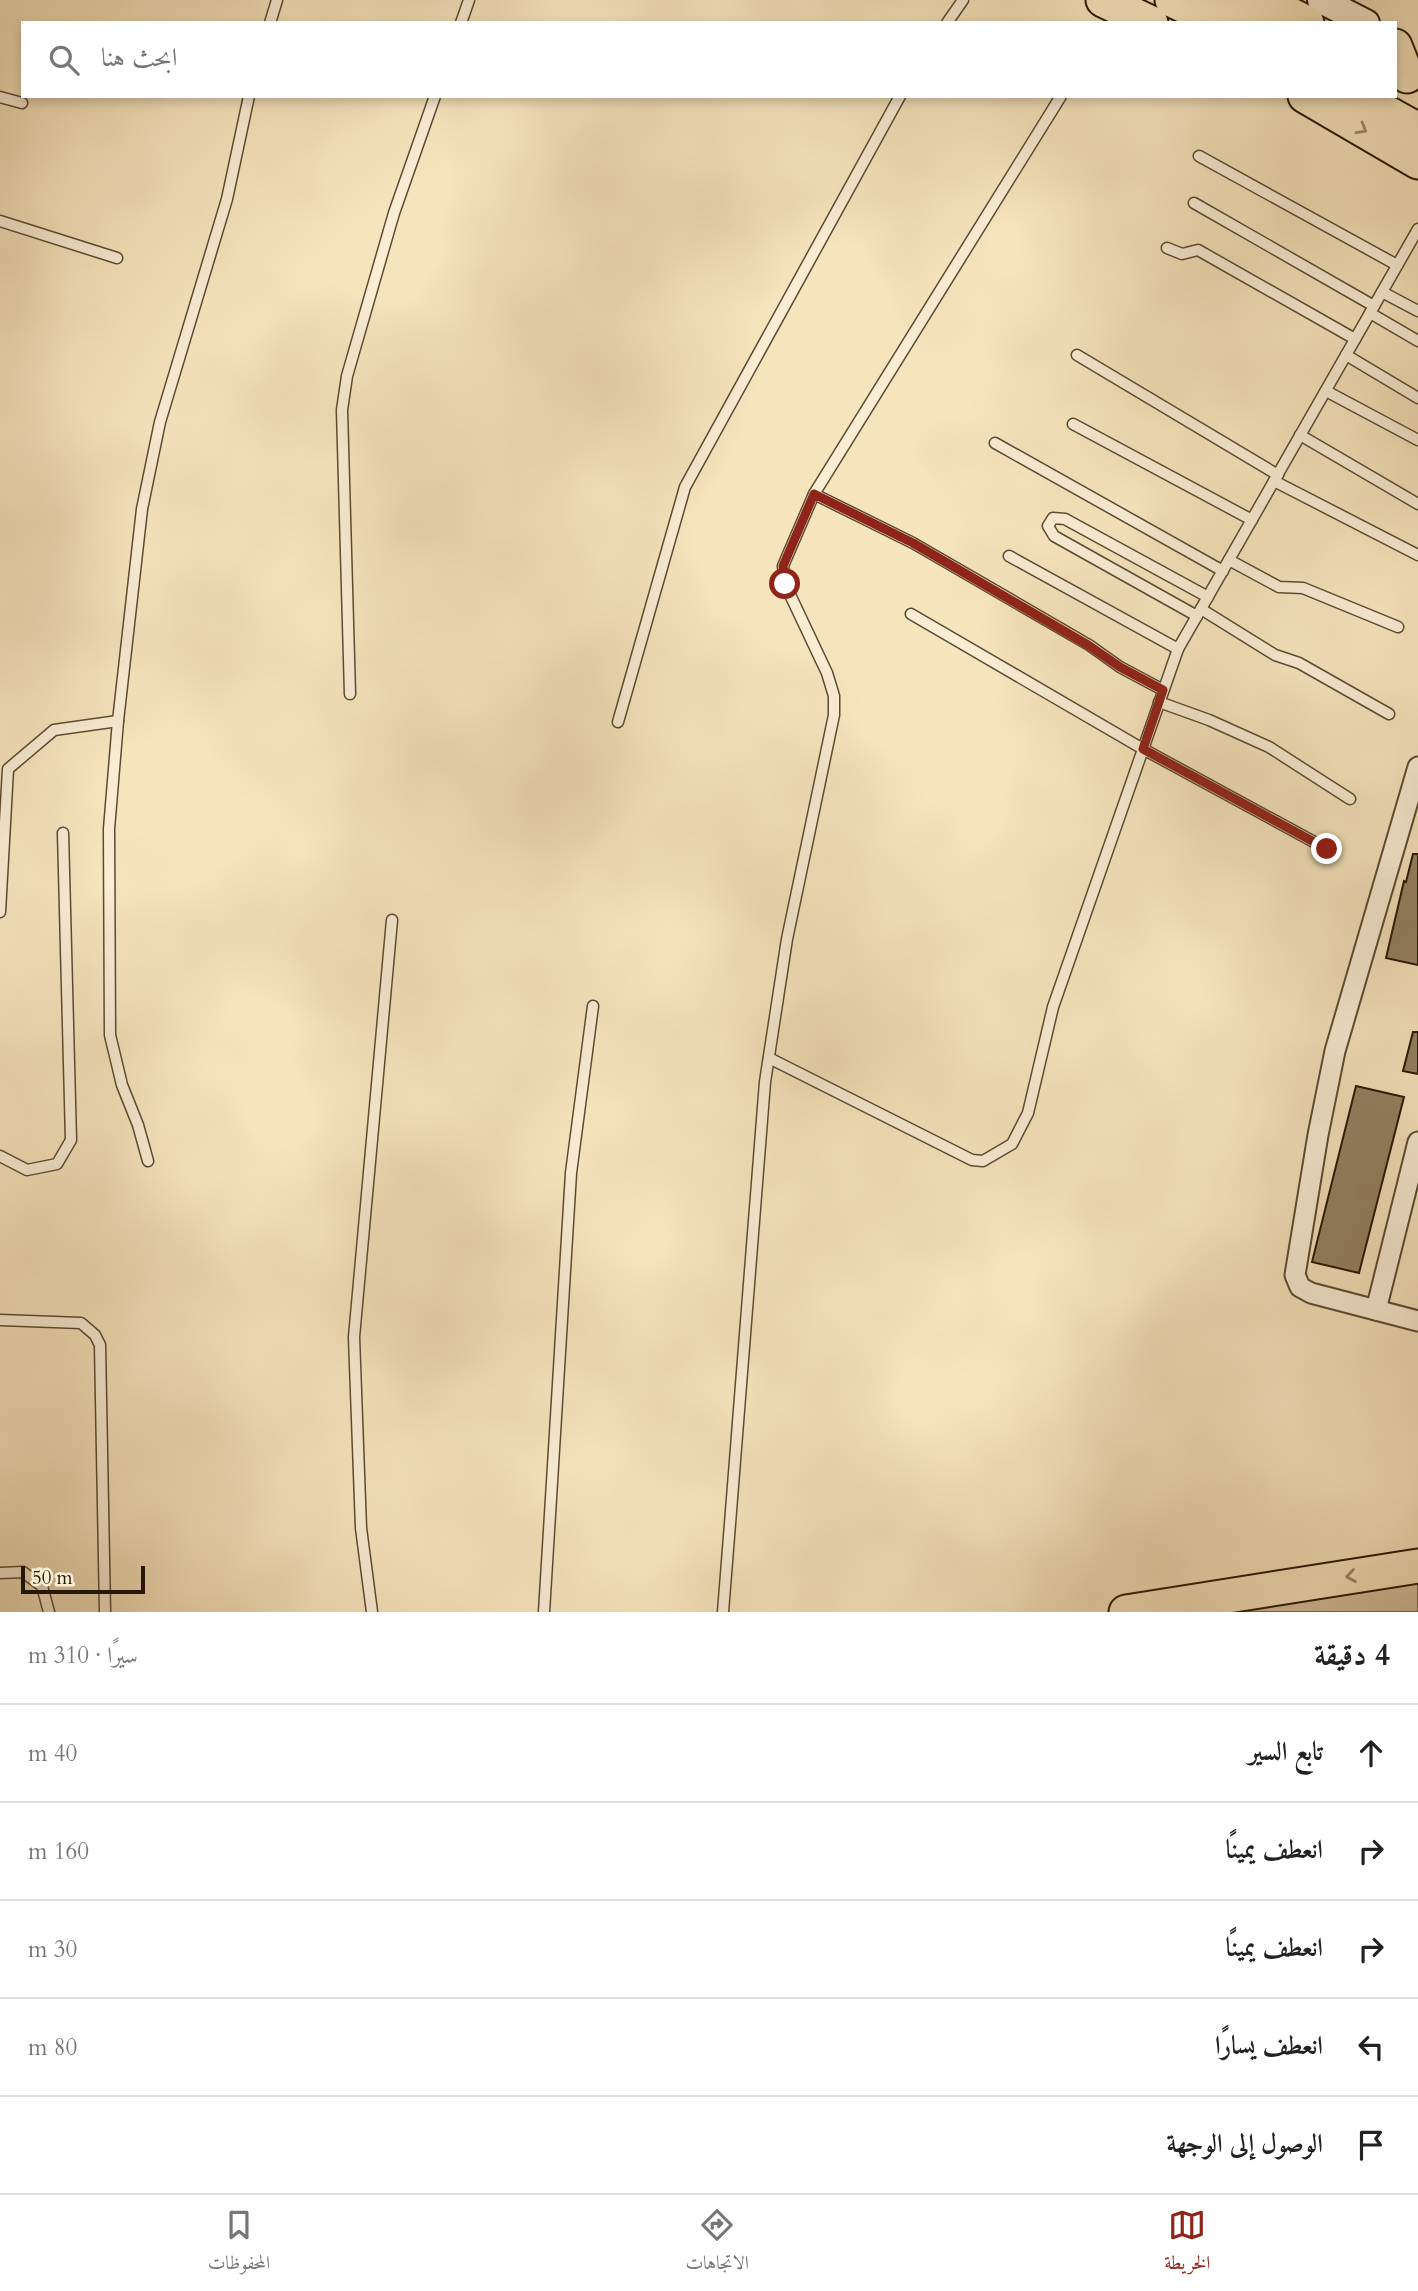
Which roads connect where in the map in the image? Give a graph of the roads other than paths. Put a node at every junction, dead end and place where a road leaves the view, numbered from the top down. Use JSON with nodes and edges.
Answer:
{"nodes":[{"id":1,"x":277,"y":0,"type":"edge"},
{"id":2,"x":469,"y":0,"type":"edge"},
{"id":3,"x":963,"y":0,"type":"edge"},
{"id":4,"x":1172,"y":0,"type":"edge"},
{"id":5,"x":1214,"y":0,"type":"edge"},
{"id":6,"x":1262,"y":0,"type":"edge"},
{"id":7,"x":1321,"y":0,"type":"edge"},
{"id":8,"x":1110,"y":7,"type":"edge"},
{"id":9,"x":1354,"y":12,"type":"edge"},
{"id":10,"x":271,"y":21,"type":"edge"},
{"id":11,"x":462,"y":21,"type":"edge"},
{"id":12,"x":948,"y":21,"type":"edge"},
{"id":13,"x":1146,"y":21,"type":"edge"},
{"id":14,"x":1216,"y":21,"type":"edge"},
{"id":15,"x":1257,"y":21,"type":"edge"},
{"id":16,"x":1303,"y":21,"type":"edge"},
{"id":17,"x":1397,"y":44,"type":"edge"},
{"id":18,"x":1405,"y":70,"type":"edge"},
{"id":19,"x":0,"y":97,"type":"edge"},
{"id":20,"x":249,"y":98,"type":"edge"},
{"id":21,"x":434,"y":98,"type":"edge"},
{"id":22,"x":899,"y":98,"type":"edge"},
{"id":23,"x":1060,"y":98,"type":"edge"},
{"id":24,"x":1308,"y":98,"type":"edge"},
{"id":25,"x":1361,"y":98,"type":"edge"},
{"id":26,"x":22,"y":103,"type":"dead end"},
{"id":27,"x":1418,"y":109,"type":"edge"},
{"id":28,"x":1418,"y":130,"type":"edge"},
{"id":29,"x":1199,"y":156,"type":"dead end"},
{"id":30,"x":1418,"y":162,"type":"edge"},
{"id":31,"x":1194,"y":203,"type":"dead end"},
{"id":32,"x":0,"y":221,"type":"edge"},
{"id":33,"x":1418,"y":229,"type":"edge"},
{"id":34,"x":1167,"y":248,"type":"dead end"},
{"id":35,"x":117,"y":258,"type":"dead end"},
{"id":36,"x":1397,"y":265,"type":"junction"},
{"id":37,"x":1382,"y":292,"type":"junction"},
{"id":38,"x":1372,"y":309,"type":"junction"},
{"id":39,"x":1418,"y":311,"type":"edge"},
{"id":40,"x":1355,"y":340,"type":"junction"},
{"id":41,"x":1418,"y":341,"type":"edge"},
{"id":42,"x":1077,"y":355,"type":"dead end"},
{"id":43,"x":1346,"y":355,"type":"junction"},
{"id":44,"x":1326,"y":391,"type":"junction"},
{"id":45,"x":1418,"y":398,"type":"edge"},
{"id":46,"x":1073,"y":424,"type":"dead end"},
{"id":47,"x":1300,"y":435,"type":"junction"},
{"id":48,"x":1418,"y":440,"type":"edge"},
{"id":49,"x":995,"y":443,"type":"dead end"},
{"id":50,"x":1276,"y":478,"type":"junction"},
{"id":51,"x":814,"y":494,"type":"junction"},
{"id":52,"x":1418,"y":504,"type":"edge"},
{"id":53,"x":1252,"y":520,"type":"junction"},
{"id":54,"x":1418,"y":555,"type":"edge"},
{"id":55,"x":1009,"y":556,"type":"dead end"},
{"id":56,"x":1229,"y":560,"type":"junction"},
{"id":57,"x":1223,"y":571,"type":"junction"},
{"id":58,"x":1208,"y":597,"type":"junction"},
{"id":59,"x":1199,"y":613,"type":"junction"},
{"id":60,"x":911,"y":614,"type":"dead end"},
{"id":61,"x":1398,"y":627,"type":"dead end"},
{"id":62,"x":1178,"y":649,"type":"junction"},
{"id":63,"x":1163,"y":690,"type":"junction"},
{"id":64,"x":350,"y":694,"type":"dead end"},
{"id":65,"x":1159,"y":702,"type":"junction"},
{"id":66,"x":1388,"y":714,"type":"dead end"},
{"id":67,"x":118,"y":721,"type":"junction"},
{"id":68,"x":618,"y":722,"type":"dead end"},
{"id":69,"x":1143,"y":749,"type":"junction"},
{"id":70,"x":1418,"y":767,"type":"edge"},
{"id":71,"x":1350,"y":799,"type":"dead end"},
{"id":72,"x":62,"y":833,"type":"dead end"},
{"id":73,"x":1327,"y":849,"type":"dead end"},
{"id":74,"x":0,"y":912,"type":"edge"},
{"id":75,"x":392,"y":920,"type":"dead end"},
{"id":76,"x":593,"y":1006,"type":"dead end"},
{"id":77,"x":769,"y":1058,"type":"junction"},
{"id":78,"x":1418,"y":1142,"type":"edge"},
{"id":79,"x":0,"y":1156,"type":"edge"},
{"id":80,"x":148,"y":1161,"type":"dead end"},
{"id":81,"x":1376,"y":1310,"type":"junction"},
{"id":82,"x":0,"y":1320,"type":"edge"},
{"id":83,"x":1418,"y":1321,"type":"edge"},
{"id":84,"x":1418,"y":1566,"type":"edge"},
{"id":85,"x":0,"y":1573,"type":"edge"},
{"id":86,"x":49,"y":1612,"type":"edge"},
{"id":87,"x":105,"y":1612,"type":"edge"},
{"id":88,"x":372,"y":1612,"type":"edge"},
{"id":89,"x":544,"y":1612,"type":"edge"},
{"id":90,"x":723,"y":1612,"type":"edge"},
{"id":91,"x":1126,"y":1612,"type":"edge"}],
"edges":[{"from":1,"to":10,"type":"lane"},
{"from":2,"to":11,"type":"lane"},
{"from":3,"to":12,"type":"lane"},
{"from":4,"to":14,"type":"highway"},
{"from":5,"to":15,"type":"highway"},
{"from":6,"to":16,"type":"highway"},
{"from":7,"to":9,"type":"street"},
{"from":8,"to":13,"type":"highway"},
{"from":17,"to":18,"type":"street"},
{"from":18,"to":27,"type":"highway"},
{"from":19,"to":26,"type":"lane"},
{"from":20,"to":67,"type":"lane"},
{"from":21,"to":64,"type":"lane"},
{"from":22,"to":68,"type":"lane"},
{"from":23,"to":51,"type":"lane"},
{"from":24,"to":30,"type":"highway","one_way":true},
{"from":25,"to":28,"type":"highway"},
{"from":29,"to":36,"type":"lane"},
{"from":31,"to":38,"type":"lane"},
{"from":32,"to":35,"type":"lane"},
{"from":33,"to":36,"type":"lane"},
{"from":34,"to":40,"type":"lane"},
{"from":36,"to":37,"type":"lane"},
{"from":37,"to":38,"type":"lane"},
{"from":37,"to":39,"type":"lane"},
{"from":38,"to":40,"type":"lane"},
{"from":38,"to":41,"type":"lane"},
{"from":40,"to":43,"type":"lane"},
{"from":42,"to":50,"type":"lane"},
{"from":43,"to":44,"type":"lane"},
{"from":43,"to":45,"type":"lane"},
{"from":44,"to":47,"type":"lane"},
{"from":44,"to":48,"type":"lane"},
{"from":46,"to":53,"type":"lane"},
{"from":47,"to":50,"type":"lane"},
{"from":47,"to":52,"type":"lane"},
{"from":49,"to":57,"type":"lane"},
{"from":50,"to":53,"type":"lane"},
{"from":50,"to":54,"type":"lane"},
{"from":51,"to":63,"type":"lane"},
{"from":51,"to":77,"type":"lane"},
{"from":53,"to":56,"type":"lane"},
{"from":55,"to":62,"type":"lane"},
{"from":56,"to":57,"type":"lane"},
{"from":56,"to":61,"type":"lane"},
{"from":57,"to":58,"type":"lane"},
{"from":58,"to":59,"type":"lane"},
{"from":58,"to":59,"type":"lane"},
{"from":59,"to":62,"type":"lane"},
{"from":59,"to":66,"type":"lane"},
{"from":60,"to":69,"type":"lane"},
{"from":62,"to":63,"type":"lane"},
{"from":63,"to":65,"type":"lane"},
{"from":65,"to":69,"type":"lane"},
{"from":65,"to":71,"type":"lane"},
{"from":67,"to":74,"type":"lane"},
{"from":67,"to":80,"type":"lane"},
{"from":69,"to":73,"type":"lane"},
{"from":69,"to":77,"type":"lane"},
{"from":70,"to":81,"type":"street"},
{"from":72,"to":79,"type":"lane"},
{"from":75,"to":88,"type":"lane"},
{"from":76,"to":89,"type":"lane"},
{"from":77,"to":90,"type":"lane"},
{"from":78,"to":81,"type":"street"},
{"from":81,"to":83,"type":"street"},
{"from":82,"to":87,"type":"lane"},
{"from":84,"to":91,"type":"highway","one_way":true},
{"from":85,"to":86,"type":"lane"}]}
